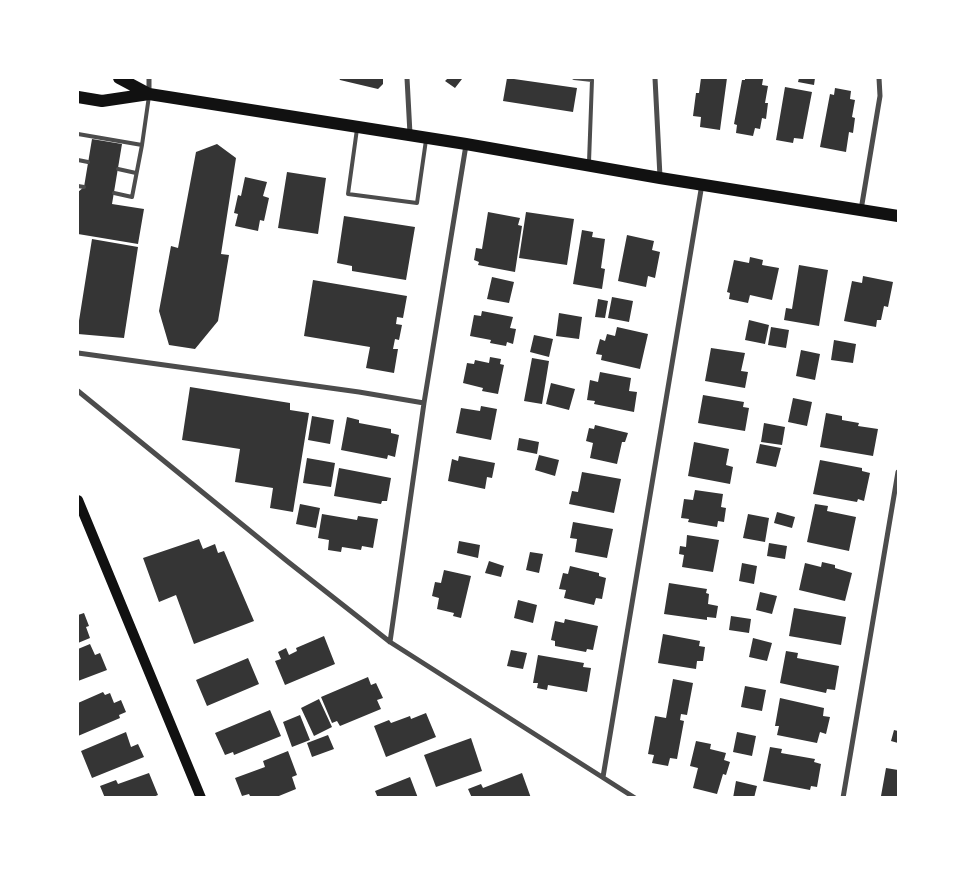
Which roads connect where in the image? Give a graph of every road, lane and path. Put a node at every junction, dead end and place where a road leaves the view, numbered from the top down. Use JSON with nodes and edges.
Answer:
{"nodes":[{"id":1,"x":119,"y":78,"type":"edge"},
{"id":2,"x":149,"y":78,"type":"edge"},
{"id":3,"x":407,"y":78,"type":"edge"},
{"id":4,"x":574,"y":78,"type":"edge"},
{"id":5,"x":655,"y":78,"type":"edge"},
{"id":6,"x":879,"y":78,"type":"edge"},
{"id":7,"x":149,"y":94,"type":"junction"},
{"id":8,"x":78,"y":97,"type":"edge"},
{"id":9,"x":358,"y":127,"type":"junction"},
{"id":10,"x":78,"y":134,"type":"edge"},
{"id":11,"x":410,"y":135,"type":"junction"},
{"id":12,"x":426,"y":138,"type":"junction"},
{"id":13,"x":466,"y":144,"type":"junction"},
{"id":14,"x":142,"y":145,"type":"junction"},
{"id":15,"x":78,"y":160,"type":"edge"},
{"id":16,"x":88,"y":162,"type":"dead end"},
{"id":17,"x":589,"y":165,"type":"junction"},
{"id":18,"x":118,"y":169,"type":"dead end"},
{"id":19,"x":136,"y":173,"type":"junction"},
{"id":20,"x":660,"y":178,"type":"junction"},
{"id":21,"x":702,"y":184,"type":"junction"},
{"id":22,"x":78,"y":186,"type":"edge"},
{"id":23,"x":84,"y":187,"type":"dead end"},
{"id":24,"x":114,"y":193,"type":"dead end"},
{"id":25,"x":861,"y":210,"type":"junction"},
{"id":26,"x":898,"y":216,"type":"edge"},
{"id":27,"x":78,"y":352,"type":"edge"},
{"id":28,"x":78,"y":392,"type":"edge"},
{"id":29,"x":424,"y":404,"type":"junction"},
{"id":30,"x":898,"y":472,"type":"edge"},
{"id":31,"x":78,"y":500,"type":"edge"},
{"id":32,"x":390,"y":642,"type":"junction"},
{"id":33,"x":603,"y":777,"type":"junction"},
{"id":34,"x":201,"y":798,"type":"edge"},
{"id":35,"x":635,"y":798,"type":"edge"},
{"id":36,"x":843,"y":798,"type":"edge"}],
"edges":[{"from":1,"to":7,"type":"main road"},
{"from":2,"to":7,"type":"street"},
{"from":3,"to":11,"type":"street"},
{"from":4,"to":17,"type":"lane"},
{"from":5,"to":20,"type":"street"},
{"from":6,"to":25,"type":"street"},
{"from":7,"to":8,"type":"main road"},
{"from":7,"to":9,"type":"main road"},
{"from":7,"to":14,"type":"lane"},
{"from":9,"to":11,"type":"main road"},
{"from":9,"to":12,"type":"lane"},
{"from":10,"to":14,"type":"lane"},
{"from":11,"to":12,"type":"main road"},
{"from":12,"to":13,"type":"main road"},
{"from":13,"to":17,"type":"main road"},
{"from":13,"to":29,"type":"street"},
{"from":14,"to":19,"type":"lane"},
{"from":15,"to":16,"type":"lane"},
{"from":17,"to":20,"type":"main road"},
{"from":18,"to":19,"type":"lane"},
{"from":19,"to":24,"type":"lane"},
{"from":20,"to":21,"type":"main road"},
{"from":21,"to":25,"type":"main road"},
{"from":21,"to":33,"type":"street"},
{"from":22,"to":23,"type":"lane"},
{"from":25,"to":26,"type":"main road"},
{"from":27,"to":29,"type":"street"},
{"from":28,"to":32,"type":"street"},
{"from":29,"to":32,"type":"street"},
{"from":30,"to":36,"type":"street"},
{"from":31,"to":34,"type":"main road"},
{"from":32,"to":33,"type":"street"},
{"from":33,"to":35,"type":"street"}]}
